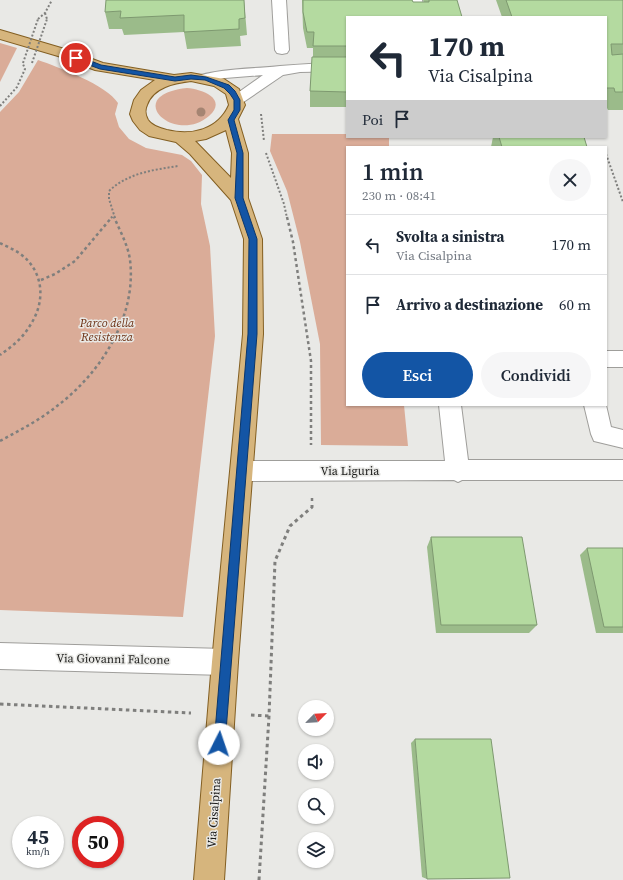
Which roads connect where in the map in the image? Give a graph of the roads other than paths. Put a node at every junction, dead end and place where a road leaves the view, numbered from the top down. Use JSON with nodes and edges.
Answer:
{"nodes":[{"id":1,"x":278,"y":0,"type":"edge"},
{"id":2,"x":415,"y":0,"type":"edge"},
{"id":3,"x":419,"y":16,"type":"edge"},
{"id":4,"x":0,"y":34,"type":"edge"},
{"id":5,"x":282,"y":50,"type":"dead end"},
{"id":6,"x":100,"y":67,"type":"junction"},
{"id":7,"x":346,"y":68,"type":"edge"},
{"id":8,"x":279,"y":71,"type":"junction"},
{"id":9,"x":206,"y":78,"type":"junction"},
{"id":10,"x":175,"y":79,"type":"junction"},
{"id":11,"x":141,"y":99,"type":"junction"},
{"id":12,"x":237,"y":100,"type":"junction"},
{"id":13,"x":231,"y":120,"type":"junction"},
{"id":14,"x":181,"y":138,"type":"junction"},
{"id":15,"x":239,"y":198,"type":"junction"},
{"id":16,"x":607,"y":359,"type":"edge"},
{"id":17,"x":623,"y":359,"type":"edge"},
{"id":18,"x":450,"y":406,"type":"edge"},
{"id":19,"x":595,"y":406,"type":"edge"},
{"id":20,"x":623,"y":439,"type":"edge"},
{"id":21,"x":623,"y":470,"type":"edge"},
{"id":22,"x":242,"y":471,"type":"junction"},
{"id":23,"x":458,"y":472,"type":"junction"},
{"id":24,"x":0,"y":656,"type":"edge"},
{"id":25,"x":225,"y":662,"type":"junction"},
{"id":26,"x":209,"y":880,"type":"edge"}],
"edges":[{"from":1,"to":5,"type":"street"},
{"from":2,"to":3,"type":"street"},
{"from":4,"to":6,"type":"main road"},
{"from":6,"to":10,"type":"main road"},
{"from":6,"to":11,"type":"main road"},
{"from":7,"to":8,"type":"street"},
{"from":8,"to":9,"type":"street"},
{"from":8,"to":12,"type":"street"},
{"from":9,"to":10,"type":"main road"},
{"from":9,"to":12,"type":"main road"},
{"from":10,"to":11,"type":"main road"},
{"from":11,"to":14,"type":"main road","name":"Via Cisalpina"},
{"from":12,"to":13,"type":"main road"},
{"from":13,"to":14,"type":"main road","name":"Via Cisalpina"},
{"from":13,"to":15,"type":"main road","name":"Via Cisalpina"},
{"from":14,"to":15,"type":"main road","name":"Via Cisalpina"},
{"from":15,"to":22,"type":"main road","name":"Via Cisalpina"},
{"from":16,"to":17,"type":"street"},
{"from":18,"to":23,"type":"street"},
{"from":19,"to":20,"type":"street"},
{"from":21,"to":23,"type":"street","name":"Via Liguria"},
{"from":22,"to":23,"type":"street","name":"Via Liguria"},
{"from":22,"to":25,"type":"main road","name":"Via Cisalpina"},
{"from":24,"to":25,"type":"street","name":"Via Giovanni Falcone"},
{"from":25,"to":26,"type":"main road","name":"Via Cisalpina"}]}
